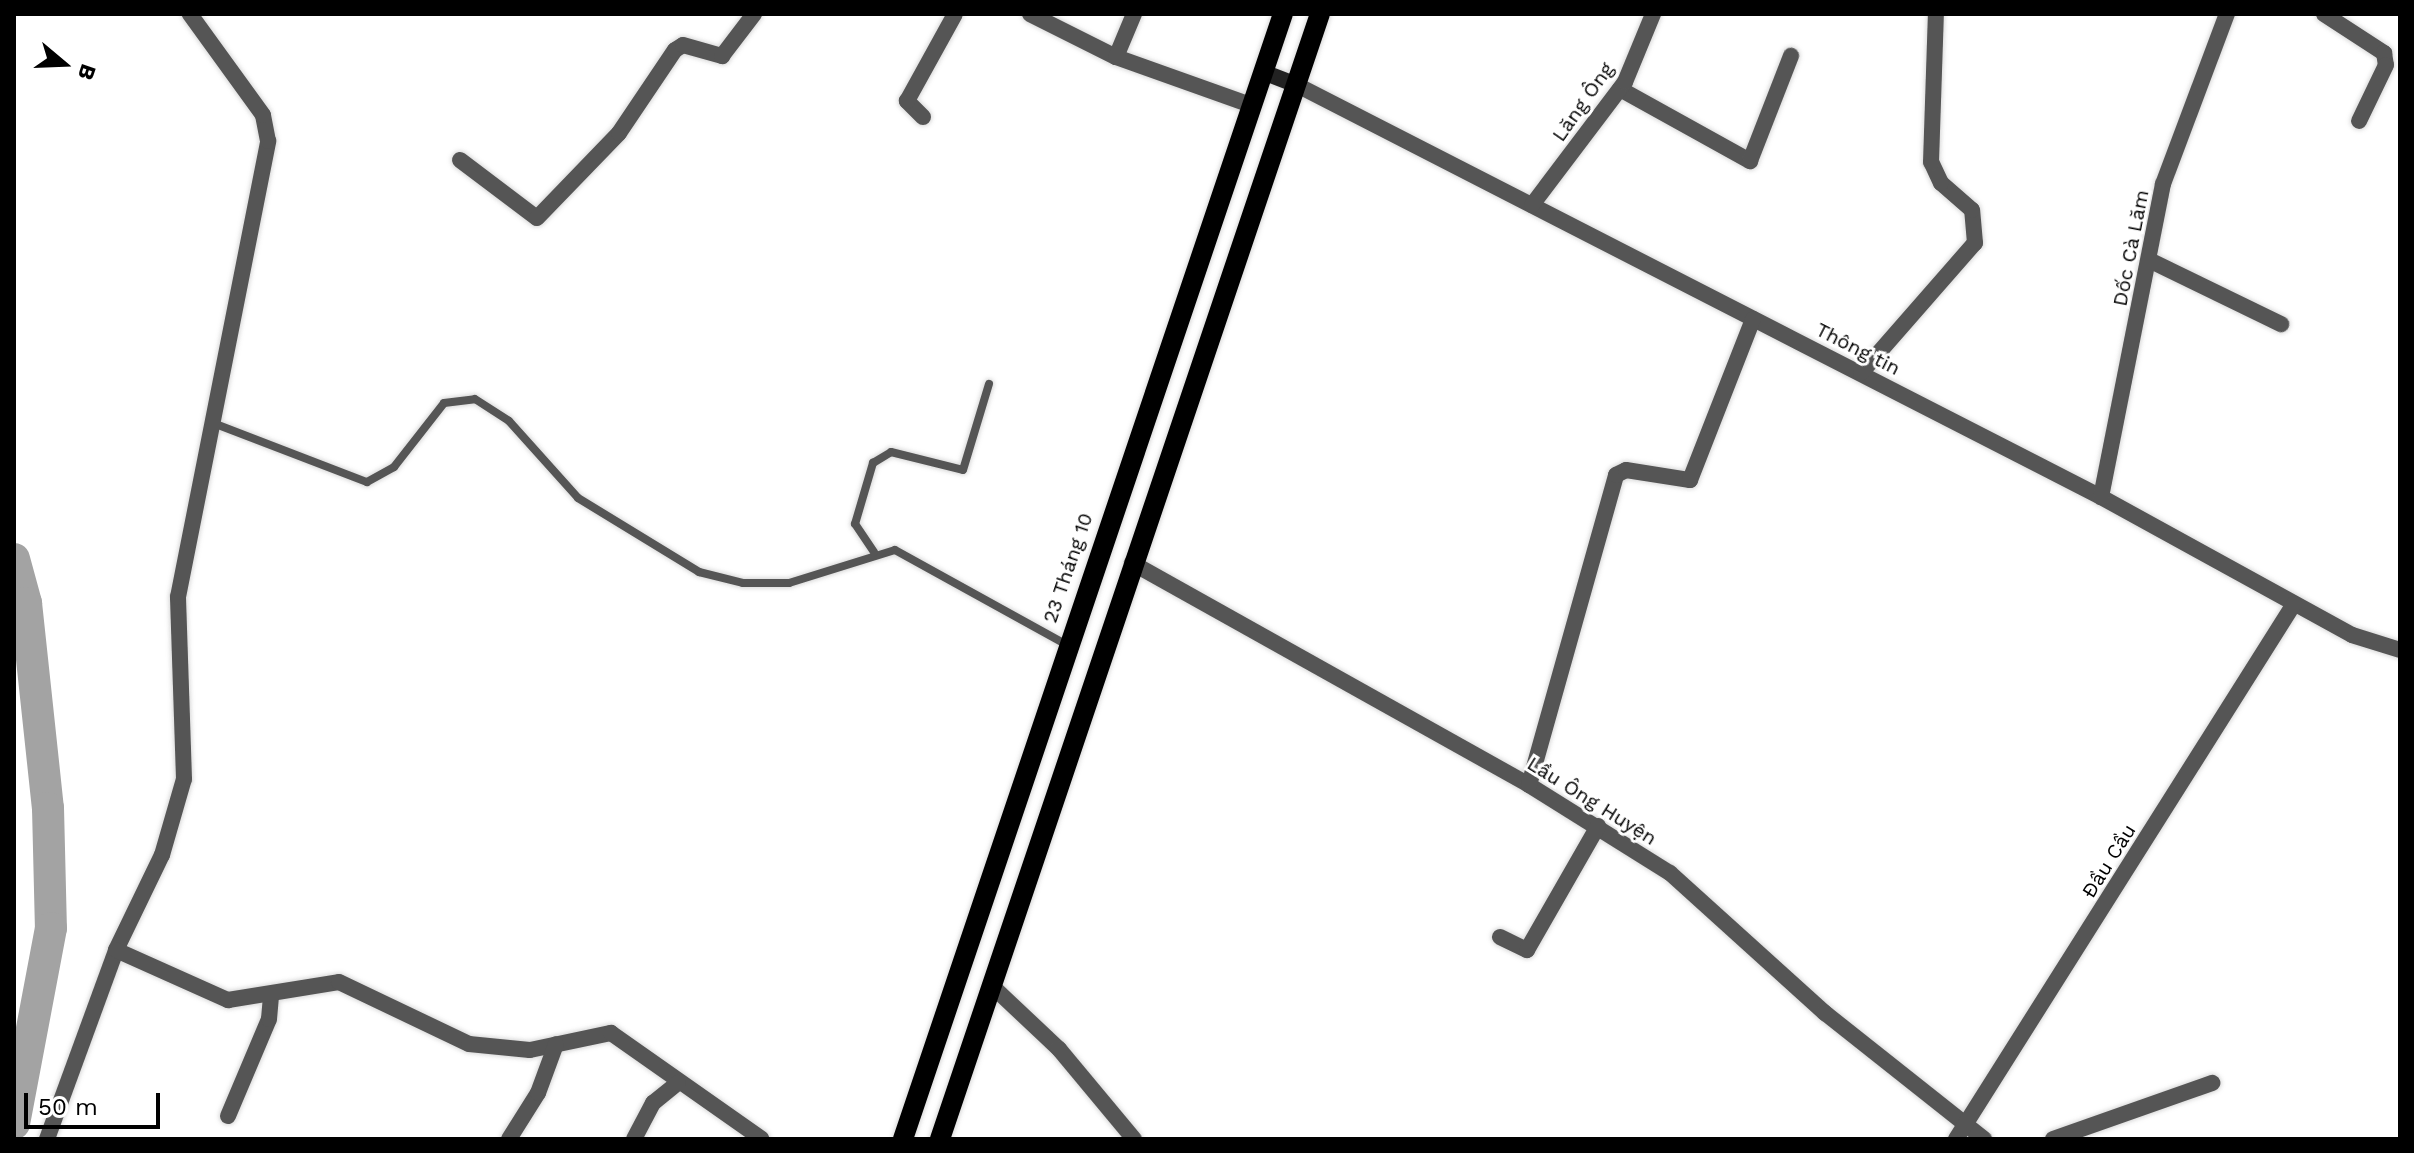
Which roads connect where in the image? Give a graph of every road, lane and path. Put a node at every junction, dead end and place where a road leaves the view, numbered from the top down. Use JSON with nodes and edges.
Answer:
{"nodes":[{"id":1,"x":190,"y":14,"type":"edge"},
{"id":2,"x":754,"y":14,"type":"edge"},
{"id":3,"x":955,"y":14,"type":"edge"},
{"id":4,"x":1030,"y":14,"type":"edge"},
{"id":5,"x":1134,"y":14,"type":"edge"},
{"id":6,"x":1283,"y":14,"type":"edge"},
{"id":7,"x":1320,"y":14,"type":"edge"},
{"id":8,"x":1653,"y":14,"type":"edge"},
{"id":9,"x":1936,"y":14,"type":"edge"},
{"id":10,"x":2227,"y":14,"type":"edge"},
{"id":11,"x":2324,"y":14,"type":"edge"},
{"id":12,"x":1791,"y":56,"type":"dead end"},
{"id":13,"x":1116,"y":57,"type":"junction"},
{"id":14,"x":1263,"y":72,"type":"junction"},
{"id":15,"x":1295,"y":84,"type":"junction"},
{"id":16,"x":1620,"y":89,"type":"junction"},
{"id":17,"x":1251,"y":105,"type":"junction"},
{"id":18,"x":923,"y":117,"type":"dead end"},
{"id":19,"x":2359,"y":121,"type":"dead end"},
{"id":20,"x":460,"y":160,"type":"dead end"},
{"id":21,"x":1532,"y":205,"type":"junction"},
{"id":22,"x":2149,"y":260,"type":"junction"},
{"id":23,"x":1753,"y":319,"type":"junction"},
{"id":24,"x":2281,"y":324,"type":"dead end"},
{"id":25,"x":1861,"y":373,"type":"junction"},
{"id":26,"x":989,"y":384,"type":"dead end"},
{"id":27,"x":213,"y":423,"type":"junction"},
{"id":28,"x":2101,"y":497,"type":"junction"},
{"id":29,"x":874,"y":552,"type":"junction"},
{"id":30,"x":1132,"y":563,"type":"junction"},
{"id":31,"x":2294,"y":604,"type":"junction"},
{"id":32,"x":1068,"y":645,"type":"junction"},
{"id":33,"x":2400,"y":650,"type":"edge"},
{"id":34,"x":1529,"y":785,"type":"junction"},
{"id":35,"x":1598,"y":826,"type":"junction"},
{"id":36,"x":1500,"y":937,"type":"dead end"},
{"id":37,"x":116,"y":950,"type":"junction"},
{"id":38,"x":991,"y":985,"type":"junction"},
{"id":39,"x":271,"y":994,"type":"junction"},
{"id":40,"x":556,"y":1044,"type":"junction"},
{"id":41,"x":678,"y":1083,"type":"junction"},
{"id":42,"x":2212,"y":1083,"type":"dead end"},
{"id":43,"x":228,"y":1116,"type":"dead end"},
{"id":44,"x":1960,"y":1132,"type":"edge"},
{"id":45,"x":47,"y":1139,"type":"edge"},
{"id":46,"x":509,"y":1139,"type":"edge"},
{"id":47,"x":634,"y":1139,"type":"edge"},
{"id":48,"x":762,"y":1139,"type":"edge"},
{"id":49,"x":903,"y":1139,"type":"edge"},
{"id":50,"x":940,"y":1139,"type":"edge"},
{"id":51,"x":1134,"y":1139,"type":"edge"},
{"id":52,"x":1984,"y":1139,"type":"edge"},
{"id":53,"x":2053,"y":1139,"type":"edge"}],
"edges":[{"from":1,"to":27,"type":"street"},
{"from":2,"to":20,"type":"street"},
{"from":3,"to":18,"type":"street"},
{"from":4,"to":13,"type":"street"},
{"from":5,"to":13,"type":"street"},
{"from":6,"to":14,"type":"main road","name":"23 Tháng 10"},
{"from":7,"to":15,"type":"main road"},
{"from":8,"to":16,"type":"street","name":"Lăng Ông"},
{"from":9,"to":25,"type":"street"},
{"from":10,"to":22,"type":"street","name":"Dốc Cà Lăm"},
{"from":11,"to":19,"type":"street"},
{"from":12,"to":16,"type":"street"},
{"from":13,"to":17,"type":"street"},
{"from":14,"to":15,"type":"main road"},
{"from":14,"to":17,"type":"main road","name":"23 Tháng 10"},
{"from":15,"to":21,"type":"street","name":"Thông tin"},
{"from":15,"to":30,"type":"main road"},
{"from":16,"to":21,"type":"street","name":"Lăng Ông"},
{"from":17,"to":32,"type":"main road","name":"23 Tháng 10"},
{"from":21,"to":23,"type":"street","name":"Thông tin"},
{"from":22,"to":24,"type":"street"},
{"from":22,"to":28,"type":"street","name":"Dốc Cà Lăm"},
{"from":23,"to":25,"type":"street","name":"Thông tin"},
{"from":23,"to":34,"type":"street"},
{"from":25,"to":28,"type":"street","name":"Thông tin"},
{"from":26,"to":29,"type":"lane"},
{"from":27,"to":29,"type":"lane"},
{"from":27,"to":37,"type":"street"},
{"from":28,"to":31,"type":"street","name":"Thông tin"},
{"from":29,"to":32,"type":"lane"},
{"from":30,"to":34,"type":"street","name":"Lầu Ông Huyện"},
{"from":30,"to":38,"type":"main road"},
{"from":31,"to":33,"type":"street","name":"Thông tin"},
{"from":31,"to":44,"type":"street","name":"Đầu Cầu"},
{"from":32,"to":49,"type":"main road","name":"23 Tháng 10"},
{"from":34,"to":35,"type":"street","name":"Lầu Ông Huyện"},
{"from":35,"to":36,"type":"street"},
{"from":35,"to":44,"type":"street","name":"Lầu Ông Huyện"},
{"from":37,"to":39,"type":"street"},
{"from":37,"to":45,"type":"street"},
{"from":38,"to":50,"type":"main road"},
{"from":38,"to":51,"type":"street"},
{"from":39,"to":40,"type":"street"},
{"from":39,"to":43,"type":"street"},
{"from":40,"to":41,"type":"street"},
{"from":40,"to":46,"type":"street"},
{"from":41,"to":47,"type":"street"},
{"from":41,"to":48,"type":"street"},
{"from":42,"to":53,"type":"street"},
{"from":44,"to":52,"type":"street","name":"Lầu Ông Huyện"}]}
